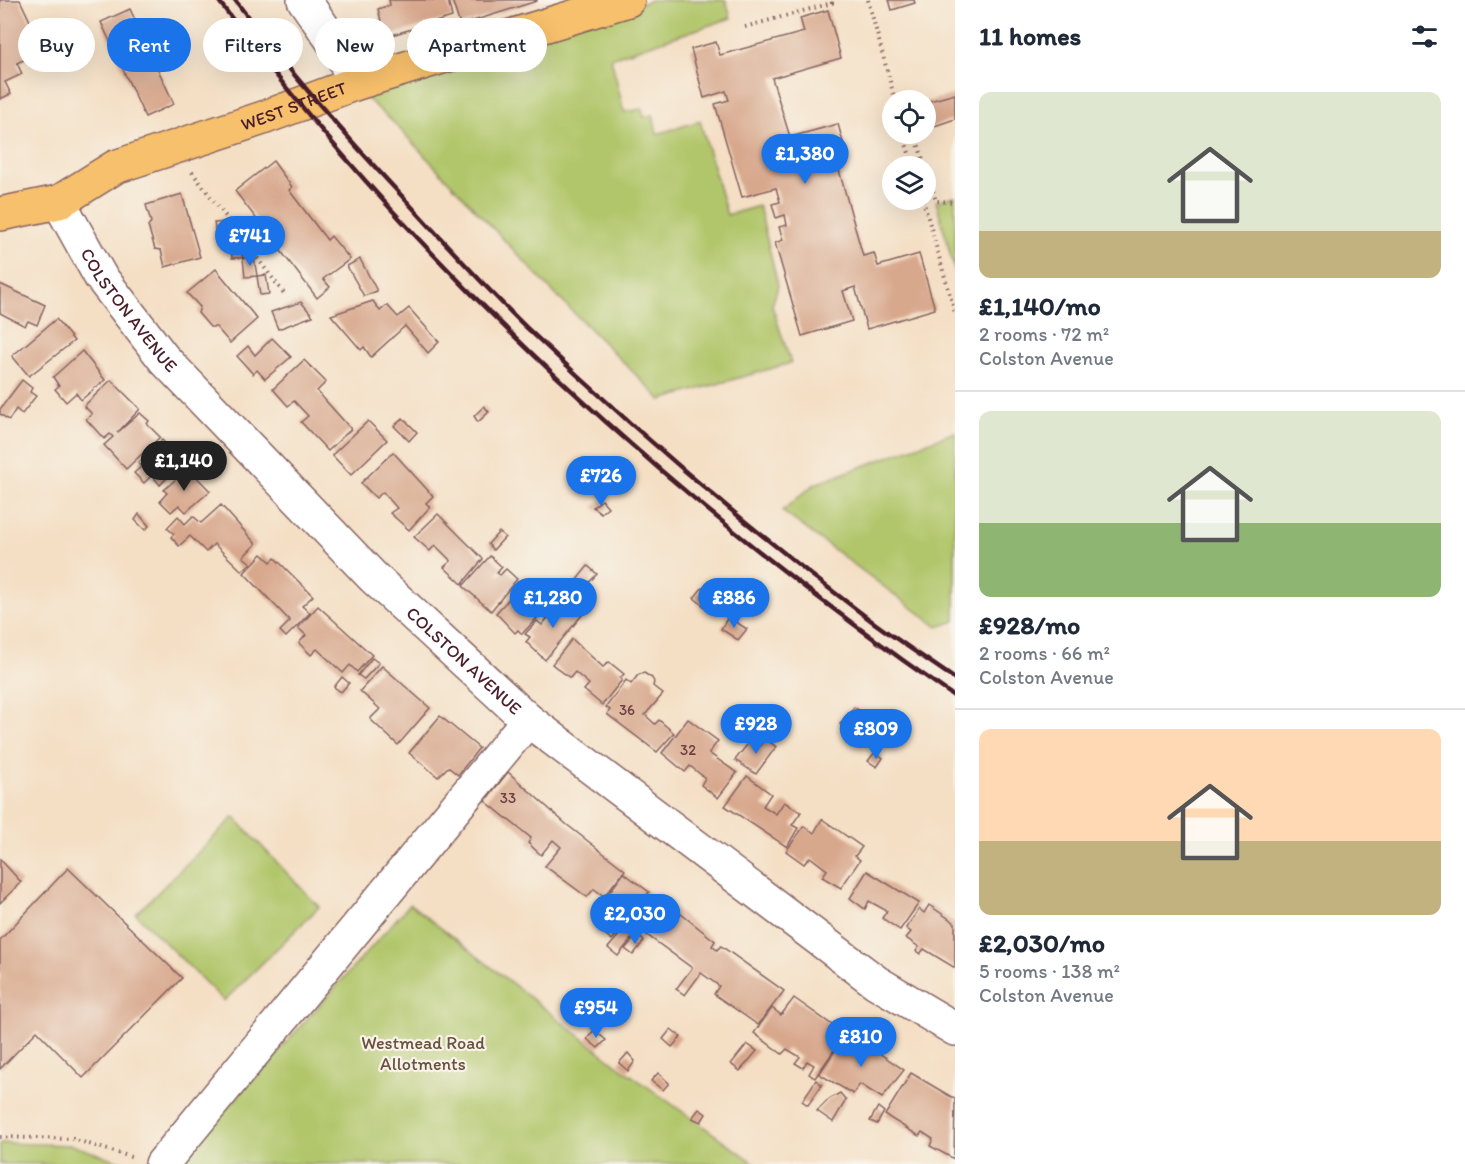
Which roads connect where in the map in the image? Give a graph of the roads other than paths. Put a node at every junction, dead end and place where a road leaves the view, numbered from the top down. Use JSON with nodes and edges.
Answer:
{"nodes":[{"id":1,"x":304,"y":0,"type":"edge"},
{"id":2,"x":628,"y":0,"type":"edge"},
{"id":3,"x":354,"y":84,"type":"junction"},
{"id":4,"x":59,"y":202,"type":"junction"},
{"id":5,"x":0,"y":214,"type":"edge"},
{"id":6,"x":528,"y":720,"type":"junction"},
{"id":7,"x":955,"y":1029,"type":"edge"},
{"id":8,"x":153,"y":1162,"type":"edge"}],
"edges":[{"from":1,"to":3,"type":"street"},
{"from":2,"to":3,"type":"main road","name":"WEST STREET"},
{"from":3,"to":4,"type":"main road","name":"WEST STREET"},
{"from":4,"to":5,"type":"main road","name":"WEST STREET"},
{"from":4,"to":6,"type":"street","name":"COLSTON AVENUE"},
{"from":6,"to":7,"type":"street","name":"COLSTON AVENUE"},
{"from":6,"to":8,"type":"street"}]}
